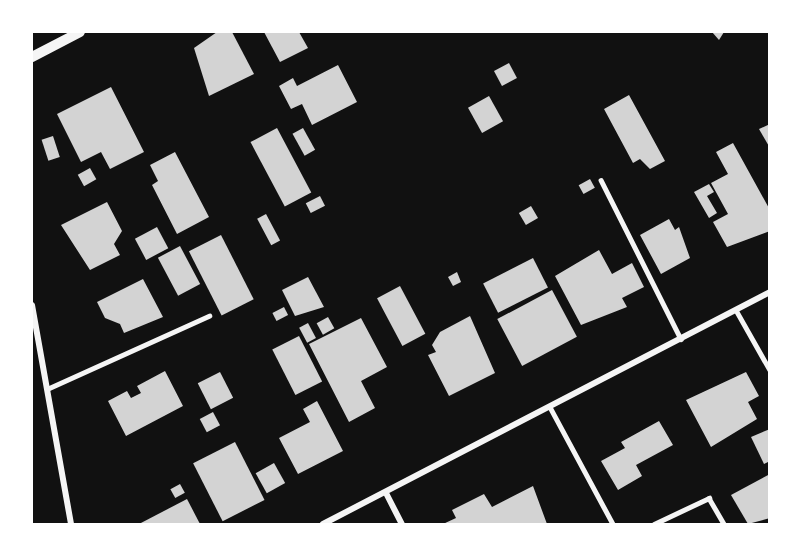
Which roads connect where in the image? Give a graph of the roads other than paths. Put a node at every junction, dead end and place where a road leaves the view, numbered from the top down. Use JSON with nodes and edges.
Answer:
{"nodes":[{"id":1,"x":80,"y":32,"type":"edge"},
{"id":2,"x":32,"y":57,"type":"edge"},
{"id":3,"x":601,"y":180,"type":"dead end"},
{"id":4,"x":770,"y":292,"type":"edge"},
{"id":5,"x":32,"y":305,"type":"edge"},
{"id":6,"x":736,"y":310,"type":"junction"},
{"id":7,"x":209,"y":316,"type":"dead end"},
{"id":8,"x":681,"y":339,"type":"junction"},
{"id":9,"x":770,"y":370,"type":"edge"},
{"id":10,"x":47,"y":389,"type":"junction"},
{"id":11,"x":550,"y":407,"type":"junction"},
{"id":12,"x":386,"y":493,"type":"junction"},
{"id":13,"x":71,"y":525,"type":"edge"},
{"id":14,"x":323,"y":525,"type":"edge"},
{"id":15,"x":402,"y":525,"type":"edge"},
{"id":16,"x":613,"y":525,"type":"edge"},
{"id":17,"x":654,"y":525,"type":"edge"},
{"id":18,"x":724,"y":525,"type":"edge"}],
"edges":[{"from":1,"to":2,"type":"street"},
{"from":3,"to":8,"type":"lane"},
{"from":4,"to":6,"type":"street"},
{"from":5,"to":10,"type":"street"},
{"from":6,"to":8,"type":"street"},
{"from":6,"to":9,"type":"lane"},
{"from":7,"to":10,"type":"lane"},
{"from":8,"to":11,"type":"street"},
{"from":10,"to":13,"type":"street"},
{"from":11,"to":12,"type":"street"},
{"from":11,"to":16,"type":"lane"},
{"from":12,"to":14,"type":"street"},
{"from":12,"to":15,"type":"street"},
{"from":17,"to":18,"type":"lane"}]}
